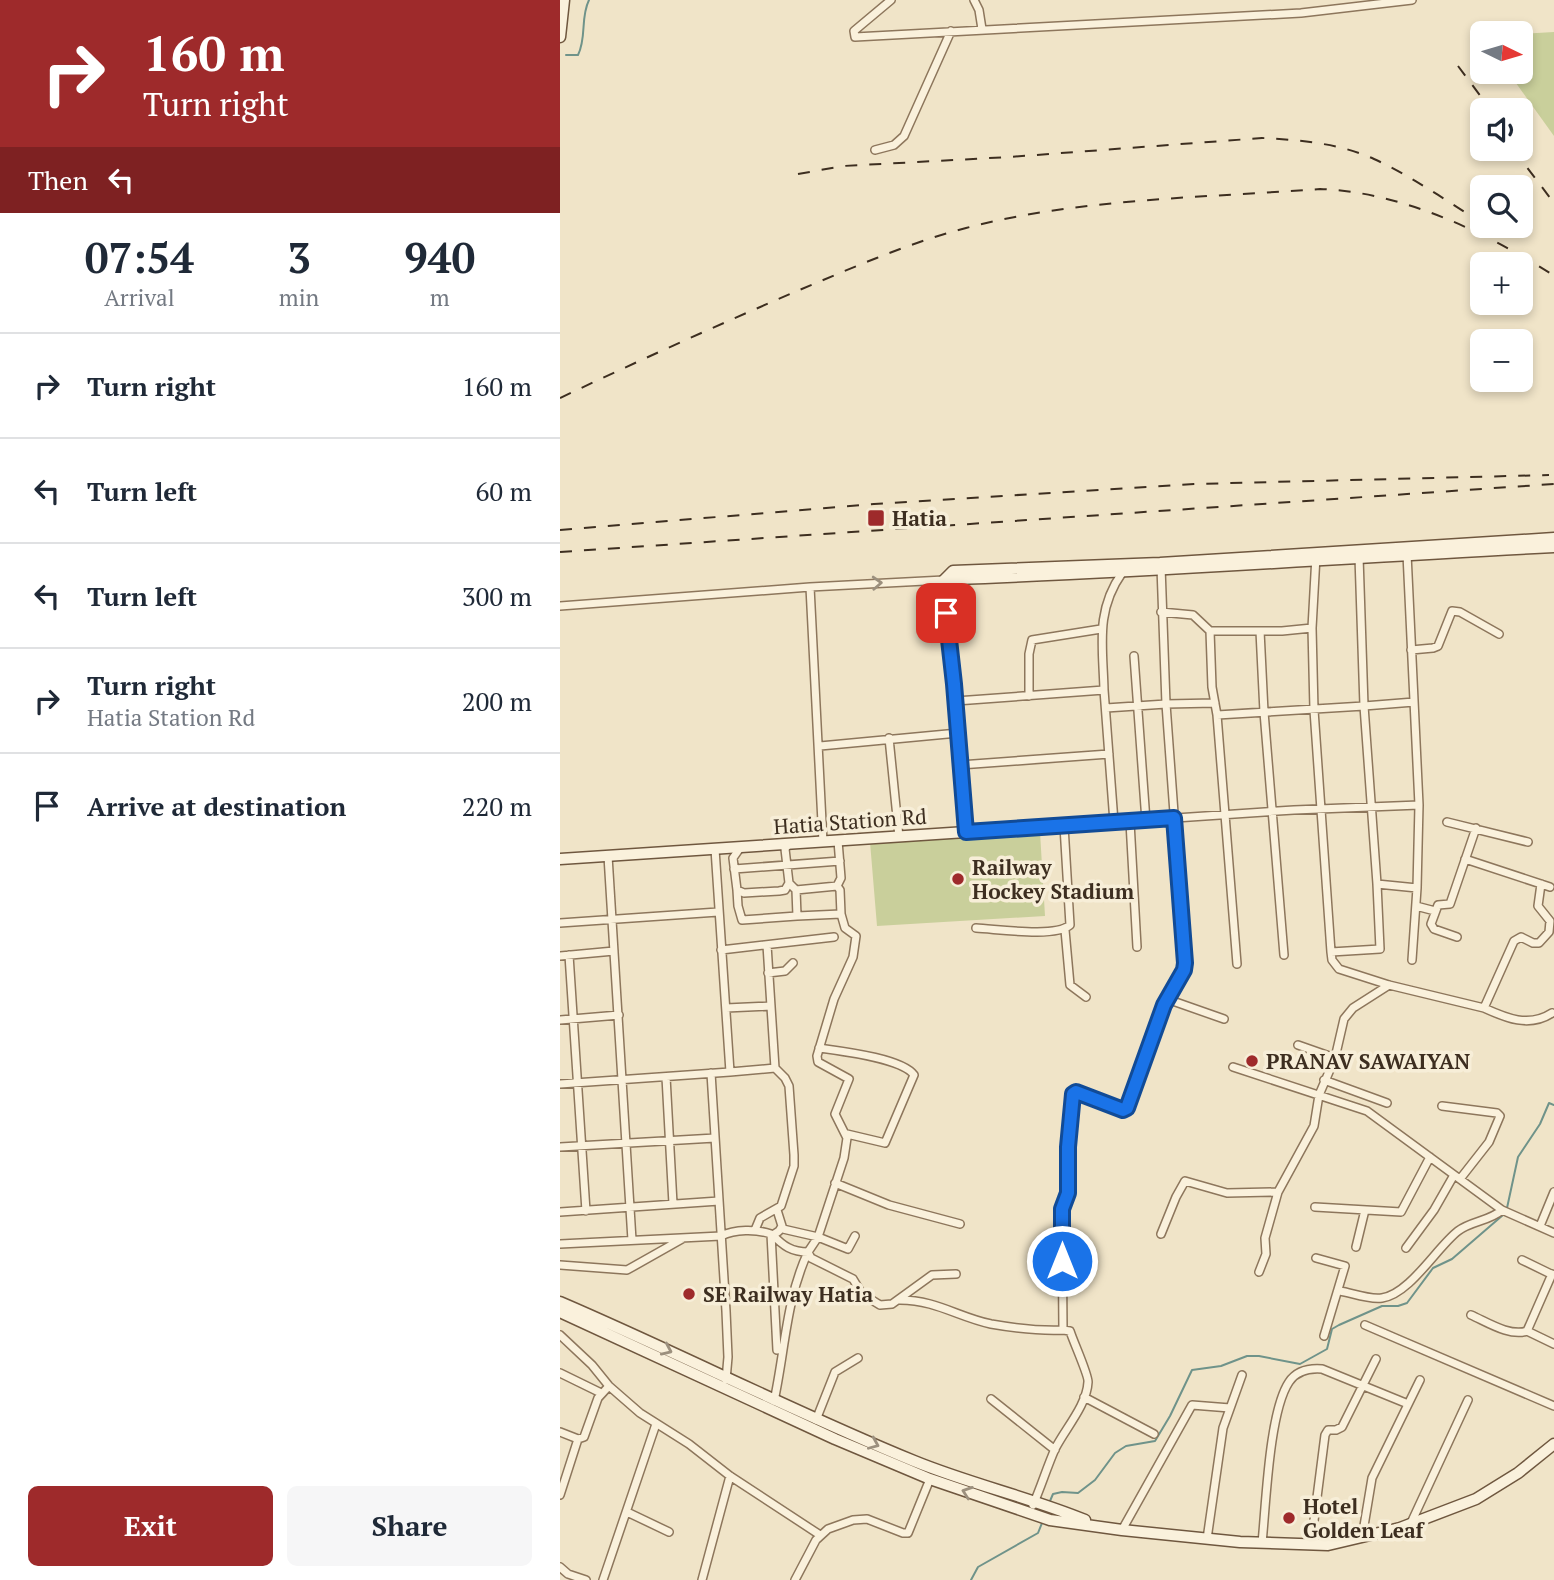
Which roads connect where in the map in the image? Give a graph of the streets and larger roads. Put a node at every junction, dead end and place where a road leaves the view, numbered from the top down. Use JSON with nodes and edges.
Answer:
{"nodes":[{"id":1,"x":564,"y":0,"type":"edge"},
{"id":2,"x":891,"y":0,"type":"edge"},
{"id":3,"x":974,"y":0,"type":"edge"},
{"id":4,"x":1412,"y":0,"type":"edge"},
{"id":5,"x":982,"y":29,"type":"junction"},
{"id":6,"x":951,"y":31,"type":"junction"},
{"id":7,"x":560,"y":37,"type":"edge"},
{"id":8,"x":875,"y":150,"type":"dead end"},
{"id":9,"x":1554,"y":538,"type":"edge"},
{"id":10,"x":1554,"y":547,"type":"edge"},
{"id":11,"x":1407,"y":554,"type":"junction"},
{"id":12,"x":1316,"y":556,"type":"junction"},
{"id":13,"x":1359,"y":557,"type":"junction"},
{"id":14,"x":1160,"y":567,"type":"junction"},
{"id":15,"x":1122,"y":573,"type":"junction"},
{"id":16,"x":944,"y":580,"type":"junction"},
{"id":17,"x":810,"y":587,"type":"junction"},
{"id":18,"x":560,"y":606,"type":"edge"},
{"id":19,"x":1161,"y":612,"type":"junction"},
{"id":20,"x":946,"y":613,"type":"junction"},
{"id":21,"x":1312,"y":628,"type":"junction"},
{"id":22,"x":1101,"y":629,"type":"junction"},
{"id":23,"x":1210,"y":631,"type":"junction"},
{"id":24,"x":1260,"y":631,"type":"junction"},
{"id":25,"x":1499,"y":634,"type":"dead end"},
{"id":26,"x":1411,"y":650,"type":"junction"},
{"id":27,"x":1134,"y":656,"type":"dead end"},
{"id":28,"x":1104,"y":690,"type":"junction"},
{"id":29,"x":1029,"y":696,"type":"junction"},
{"id":30,"x":956,"y":701,"type":"junction"},
{"id":31,"x":1414,"y":702,"type":"junction"},
{"id":32,"x":1214,"y":703,"type":"junction"},
{"id":33,"x":1166,"y":704,"type":"junction"},
{"id":34,"x":1138,"y":706,"type":"junction"},
{"id":35,"x":1364,"y":706,"type":"junction"},
{"id":36,"x":1106,"y":708,"type":"junction"},
{"id":37,"x":1314,"y":710,"type":"junction"},
{"id":38,"x":1264,"y":712,"type":"junction"},
{"id":39,"x":1217,"y":715,"type":"junction"},
{"id":40,"x":958,"y":733,"type":"junction"},
{"id":41,"x":889,"y":738,"type":"junction"},
{"id":42,"x":820,"y":746,"type":"junction"},
{"id":43,"x":1109,"y":754,"type":"junction"},
{"id":44,"x":960,"y":765,"type":"junction"},
{"id":45,"x":1372,"y":805,"type":"junction"},
{"id":46,"x":1419,"y":805,"type":"junction"},
{"id":47,"x":1321,"y":809,"type":"junction"},
{"id":48,"x":1272,"y":811,"type":"junction"},
{"id":49,"x":1223,"y":814,"type":"junction"},
{"id":50,"x":1174,"y":818,"type":"junction"},
{"id":51,"x":1146,"y":821,"type":"junction"},
{"id":52,"x":1114,"y":822,"type":"junction"},
{"id":53,"x":1130,"y":822,"type":"junction"},
{"id":54,"x":1447,"y":822,"type":"dead end"},
{"id":55,"x":1064,"y":826,"type":"junction"},
{"id":56,"x":1476,"y":828,"type":"junction"},
{"id":57,"x":966,"y":832,"type":"junction"},
{"id":58,"x":899,"y":836,"type":"junction"},
{"id":59,"x":838,"y":841,"type":"junction"},
{"id":60,"x":823,"y":842,"type":"junction"},
{"id":61,"x":1528,"y":842,"type":"dead end"},
{"id":62,"x":788,"y":845,"type":"junction"},
{"id":63,"x":740,"y":848,"type":"junction"},
{"id":64,"x":715,"y":849,"type":"junction"},
{"id":65,"x":608,"y":856,"type":"junction"},
{"id":66,"x":560,"y":859,"type":"edge"},
{"id":67,"x":1465,"y":859,"type":"junction"},
{"id":68,"x":840,"y":861,"type":"junction"},
{"id":69,"x":787,"y":865,"type":"junction"},
{"id":70,"x":734,"y":869,"type":"junction"},
{"id":71,"x":789,"y":883,"type":"junction"},
{"id":72,"x":1377,"y":884,"type":"junction"},
{"id":73,"x":1541,"y":884,"type":"junction"},
{"id":74,"x":837,"y":886,"type":"junction"},
{"id":75,"x":1550,"y":887,"type":"dead end"},
{"id":76,"x":1417,"y":888,"type":"junction"},
{"id":77,"x":737,"y":890,"type":"junction"},
{"id":78,"x":796,"y":890,"type":"junction"},
{"id":79,"x":1416,"y":906,"type":"junction"},
{"id":80,"x":1435,"y":911,"type":"junction"},
{"id":81,"x":718,"y":912,"type":"junction"},
{"id":82,"x":841,"y":914,"type":"junction"},
{"id":83,"x":797,"y":916,"type":"junction"},
{"id":84,"x":611,"y":920,"type":"junction"},
{"id":85,"x":560,"y":923,"type":"edge"},
{"id":86,"x":976,"y":928,"type":"dead end"},
{"id":87,"x":1065,"y":930,"type":"junction"},
{"id":88,"x":834,"y":937,"type":"dead end"},
{"id":89,"x":1457,"y":937,"type":"dead end"},
{"id":90,"x":767,"y":945,"type":"junction"},
{"id":91,"x":1137,"y":947,"type":"dead end"},
{"id":92,"x":721,"y":950,"type":"junction"},
{"id":93,"x":614,"y":951,"type":"junction"},
{"id":94,"x":1331,"y":951,"type":"junction"},
{"id":95,"x":1284,"y":955,"type":"dead end"},
{"id":96,"x":564,"y":956,"type":"edge"},
{"id":97,"x":1412,"y":960,"type":"dead end"},
{"id":98,"x":793,"y":963,"type":"dead end"},
{"id":99,"x":1237,"y":964,"type":"dead end"},
{"id":100,"x":768,"y":973,"type":"junction"},
{"id":101,"x":1389,"y":985,"type":"junction"},
{"id":102,"x":1086,"y":998,"type":"dead end"},
{"id":103,"x":1167,"y":999,"type":"junction"},
{"id":104,"x":771,"y":1006,"type":"junction"},
{"id":105,"x":726,"y":1008,"type":"junction"},
{"id":106,"x":1484,"y":1008,"type":"junction"},
{"id":107,"x":1552,"y":1013,"type":"dead end"},
{"id":108,"x":619,"y":1015,"type":"junction"},
{"id":109,"x":1224,"y":1019,"type":"dead end"},
{"id":110,"x":560,"y":1020,"type":"edge"},
{"id":111,"x":573,"y":1020,"type":"junction"},
{"id":112,"x":1298,"y":1045,"type":"dead end"},
{"id":113,"x":819,"y":1048,"type":"junction"},
{"id":114,"x":1335,"y":1059,"type":"junction"},
{"id":115,"x":1233,"y":1067,"type":"dead end"},
{"id":116,"x":775,"y":1068,"type":"junction"},
{"id":117,"x":730,"y":1072,"type":"junction"},
{"id":118,"x":711,"y":1073,"type":"junction"},
{"id":119,"x":666,"y":1077,"type":"junction"},
{"id":120,"x":623,"y":1079,"type":"junction"},
{"id":121,"x":1324,"y":1080,"type":"junction"},
{"id":122,"x":578,"y":1083,"type":"junction"},
{"id":123,"x":560,"y":1084,"type":"edge"},
{"id":124,"x":1319,"y":1095,"type":"junction"},
{"id":125,"x":1387,"y":1103,"type":"dead end"},
{"id":126,"x":1441,"y":1106,"type":"dead end"},
{"id":127,"x":847,"y":1133,"type":"junction"},
{"id":128,"x":715,"y":1138,"type":"junction"},
{"id":129,"x":670,"y":1141,"type":"junction"},
{"id":130,"x":625,"y":1143,"type":"junction"},
{"id":131,"x":581,"y":1146,"type":"junction"},
{"id":132,"x":560,"y":1147,"type":"edge"},
{"id":133,"x":1430,"y":1157,"type":"junction"},
{"id":134,"x":1457,"y":1177,"type":"junction"},
{"id":135,"x":835,"y":1183,"type":"junction"},
{"id":136,"x":1278,"y":1192,"type":"junction"},
{"id":137,"x":1554,"y":1192,"type":"edge"},
{"id":138,"x":719,"y":1201,"type":"junction"},
{"id":139,"x":673,"y":1204,"type":"junction"},
{"id":140,"x":1315,"y":1207,"type":"dead end"},
{"id":141,"x":630,"y":1208,"type":"junction"},
{"id":142,"x":586,"y":1210,"type":"junction"},
{"id":143,"x":778,"y":1210,"type":"junction"},
{"id":144,"x":1365,"y":1210,"type":"junction"},
{"id":145,"x":1502,"y":1210,"type":"junction"},
{"id":146,"x":560,"y":1212,"type":"edge"},
{"id":147,"x":960,"y":1224,"type":"dead end"},
{"id":148,"x":782,"y":1226,"type":"junction"},
{"id":149,"x":1540,"y":1226,"type":"junction"},
{"id":150,"x":755,"y":1230,"type":"junction"},
{"id":151,"x":1554,"y":1233,"type":"edge"},
{"id":152,"x":1161,"y":1234,"type":"dead end"},
{"id":153,"x":772,"y":1235,"type":"junction"},
{"id":154,"x":722,"y":1236,"type":"junction"},
{"id":155,"x":855,"y":1236,"type":"dead end"},
{"id":156,"x":818,"y":1237,"type":"junction"},
{"id":157,"x":682,"y":1238,"type":"junction"},
{"id":158,"x":632,"y":1240,"type":"junction"},
{"id":159,"x":560,"y":1244,"type":"edge"},
{"id":160,"x":1356,"y":1247,"type":"dead end"},
{"id":161,"x":1406,"y":1248,"type":"dead end"},
{"id":162,"x":808,"y":1251,"type":"junction"},
{"id":163,"x":1316,"y":1258,"type":"dead end"},
{"id":164,"x":1522,"y":1260,"type":"dead end"},
{"id":165,"x":560,"y":1265,"type":"edge"},
{"id":166,"x":1259,"y":1272,"type":"dead end"},
{"id":167,"x":956,"y":1274,"type":"dead end"},
{"id":168,"x":1553,"y":1274,"type":"edge"},
{"id":169,"x":1340,"y":1291,"type":"junction"},
{"id":170,"x":897,"y":1300,"type":"junction"},
{"id":171,"x":560,"y":1302,"type":"edge"},
{"id":172,"x":560,"y":1312,"type":"edge"},
{"id":173,"x":1471,"y":1315,"type":"dead end"},
{"id":174,"x":1365,"y":1325,"type":"dead end"},
{"id":175,"x":1063,"y":1330,"type":"junction"},
{"id":176,"x":1527,"y":1331,"type":"junction"},
{"id":177,"x":560,"y":1335,"type":"edge"},
{"id":178,"x":1324,"y":1336,"type":"dead end"},
{"id":179,"x":1554,"y":1344,"type":"edge"},
{"id":180,"x":777,"y":1350,"type":"dead end"},
{"id":181,"x":858,"y":1358,"type":"dead end"},
{"id":182,"x":1376,"y":1359,"type":"dead end"},
{"id":183,"x":560,"y":1373,"type":"edge"},
{"id":184,"x":1242,"y":1375,"type":"dead end"},
{"id":185,"x":1420,"y":1380,"type":"dead end"},
{"id":186,"x":725,"y":1381,"type":"junction"},
{"id":187,"x":609,"y":1386,"type":"junction"},
{"id":188,"x":1364,"y":1386,"type":"junction"},
{"id":189,"x":601,"y":1393,"type":"junction"},
{"id":190,"x":1084,"y":1397,"type":"junction"},
{"id":191,"x":991,"y":1399,"type":"dead end"},
{"id":192,"x":774,"y":1401,"type":"junction"},
{"id":193,"x":1468,"y":1401,"type":"dead end"},
{"id":194,"x":1408,"y":1404,"type":"junction"},
{"id":195,"x":1554,"y":1406,"type":"edge"},
{"id":196,"x":1230,"y":1408,"type":"junction"},
{"id":197,"x":816,"y":1420,"type":"junction"},
{"id":198,"x":656,"y":1424,"type":"junction"},
{"id":199,"x":560,"y":1432,"type":"edge"},
{"id":200,"x":1154,"y":1434,"type":"dead end"},
{"id":201,"x":578,"y":1438,"type":"junction"},
{"id":202,"x":1554,"y":1444,"type":"edge"},
{"id":203,"x":1055,"y":1450,"type":"junction"},
{"id":204,"x":730,"y":1476,"type":"junction"},
{"id":205,"x":930,"y":1479,"type":"junction"},
{"id":206,"x":560,"y":1495,"type":"edge"},
{"id":207,"x":1038,"y":1501,"type":"junction"},
{"id":208,"x":627,"y":1512,"type":"junction"},
{"id":209,"x":1031,"y":1513,"type":"junction"},
{"id":210,"x":1411,"y":1523,"type":"junction"},
{"id":211,"x":1095,"y":1525,"type":"junction"},
{"id":212,"x":1122,"y":1530,"type":"junction"},
{"id":213,"x":669,"y":1532,"type":"dead end"},
{"id":214,"x":820,"y":1535,"type":"junction"},
{"id":215,"x":1362,"y":1538,"type":"junction"},
{"id":216,"x":1207,"y":1539,"type":"junction"},
{"id":217,"x":1262,"y":1543,"type":"junction"},
{"id":218,"x":1311,"y":1544,"type":"junction"},
{"id":219,"x":560,"y":1567,"type":"edge"},
{"id":220,"x":586,"y":1580,"type":"edge"},
{"id":221,"x":603,"y":1580,"type":"edge"},
{"id":222,"x":702,"y":1580,"type":"edge"},
{"id":223,"x":795,"y":1580,"type":"edge"}],
"edges":[{"from":1,"to":7,"type":"street"},
{"from":2,"to":6,"type":"street"},
{"from":3,"to":5,"type":"street"},
{"from":4,"to":5,"type":"street"},
{"from":5,"to":6,"type":"street"},
{"from":6,"to":8,"type":"street"},
{"from":9,"to":12,"type":"street"},
{"from":10,"to":11,"type":"street"},
{"from":11,"to":13,"type":"street"},
{"from":11,"to":26,"type":"street"},
{"from":12,"to":13,"type":"street"},
{"from":12,"to":14,"type":"street"},
{"from":12,"to":21,"type":"street"},
{"from":13,"to":35,"type":"street"},
{"from":14,"to":15,"type":"street"},
{"from":14,"to":16,"type":"street"},
{"from":14,"to":19,"type":"street"},
{"from":15,"to":20,"type":"street"},
{"from":15,"to":22,"type":"street"},
{"from":17,"to":16,"type":"street","one_way":true},
{"from":16,"to":20,"type":"street"},
{"from":17,"to":18,"type":"street"},
{"from":17,"to":42,"type":"street"},
{"from":19,"to":23,"type":"street"},
{"from":19,"to":33,"type":"street"},
{"from":20,"to":30,"type":"street"},
{"from":21,"to":24,"type":"street"},
{"from":21,"to":37,"type":"street"},
{"from":22,"to":28,"type":"street"},
{"from":22,"to":29,"type":"street"},
{"from":23,"to":24,"type":"street"},
{"from":23,"to":32,"type":"street"},
{"from":24,"to":38,"type":"street"},
{"from":25,"to":26,"type":"street"},
{"from":26,"to":31,"type":"street"},
{"from":27,"to":34,"type":"street"},
{"from":28,"to":29,"type":"street"},
{"from":28,"to":36,"type":"street"},
{"from":29,"to":30,"type":"street"},
{"from":30,"to":40,"type":"street"},
{"from":31,"to":35,"type":"street"},
{"from":31,"to":46,"type":"street"},
{"from":32,"to":33,"type":"street"},
{"from":32,"to":39,"type":"street"},
{"from":33,"to":34,"type":"street"},
{"from":33,"to":50,"type":"street"},
{"from":34,"to":36,"type":"street"},
{"from":34,"to":51,"type":"street"},
{"from":35,"to":37,"type":"street"},
{"from":35,"to":45,"type":"street"},
{"from":36,"to":43,"type":"street"},
{"from":37,"to":38,"type":"street"},
{"from":37,"to":47,"type":"street"},
{"from":38,"to":39,"type":"street"},
{"from":38,"to":48,"type":"street"},
{"from":39,"to":49,"type":"street"},
{"from":40,"to":41,"type":"street"},
{"from":40,"to":44,"type":"street"},
{"from":41,"to":42,"type":"street"},
{"from":41,"to":58,"type":"street"},
{"from":42,"to":60,"type":"street"},
{"from":43,"to":44,"type":"street"},
{"from":43,"to":52,"type":"street"},
{"from":44,"to":57,"type":"street"},
{"from":45,"to":46,"type":"street"},
{"from":45,"to":47,"type":"street"},
{"from":45,"to":72,"type":"street"},
{"from":46,"to":76,"type":"street"},
{"from":47,"to":48,"type":"street"},
{"from":47,"to":94,"type":"street"},
{"from":48,"to":49,"type":"street"},
{"from":48,"to":95,"type":"street"},
{"from":49,"to":50,"type":"street"},
{"from":49,"to":99,"type":"street"},
{"from":50,"to":51,"type":"street"},
{"from":50,"to":103,"type":"street"},
{"from":51,"to":53,"type":"street"},
{"from":52,"to":53,"type":"street"},
{"from":52,"to":55,"type":"street"},
{"from":53,"to":91,"type":"street"},
{"from":54,"to":56,"type":"street"},
{"from":55,"to":57,"type":"street"},
{"from":55,"to":87,"type":"street"},
{"from":56,"to":61,"type":"street"},
{"from":56,"to":67,"type":"street"},
{"from":57,"to":58,"type":"street","name":"Hatia Station Rd"},
{"from":58,"to":59,"type":"street","name":"Hatia Station Rd"},
{"from":59,"to":60,"type":"street","name":"Hatia Station Rd"},
{"from":59,"to":68,"type":"street"},
{"from":60,"to":62,"type":"street","name":"Hatia Station Rd"},
{"from":62,"to":63,"type":"street","name":"Hatia Station Rd"},
{"from":62,"to":69,"type":"street"},
{"from":63,"to":64,"type":"street","name":"Hatia Station Rd"},
{"from":63,"to":70,"type":"street"},
{"from":64,"to":65,"type":"street","name":"Hatia Station Rd"},
{"from":64,"to":81,"type":"street"},
{"from":65,"to":66,"type":"street","name":"Hatia Station Rd"},
{"from":65,"to":84,"type":"street"},
{"from":67,"to":73,"type":"street"},
{"from":67,"to":80,"type":"street"},
{"from":68,"to":69,"type":"street"},
{"from":68,"to":74,"type":"street"},
{"from":69,"to":70,"type":"street"},
{"from":69,"to":71,"type":"street"},
{"from":70,"to":77,"type":"street"},
{"from":71,"to":77,"type":"street"},
{"from":71,"to":78,"type":"street"},
{"from":72,"to":76,"type":"street"},
{"from":72,"to":94,"type":"street"},
{"from":73,"to":75,"type":"street"},
{"from":73,"to":106,"type":"street"},
{"from":74,"to":78,"type":"street"},
{"from":74,"to":82,"type":"street"},
{"from":76,"to":79,"type":"street"},
{"from":77,"to":83,"type":"street"},
{"from":78,"to":83,"type":"street"},
{"from":79,"to":80,"type":"street"},
{"from":79,"to":97,"type":"street"},
{"from":80,"to":89,"type":"street"},
{"from":81,"to":84,"type":"street"},
{"from":81,"to":92,"type":"street"},
{"from":82,"to":83,"type":"street"},
{"from":82,"to":113,"type":"street"},
{"from":84,"to":85,"type":"street"},
{"from":84,"to":93,"type":"street"},
{"from":86,"to":87,"type":"street"},
{"from":87,"to":102,"type":"street"},
{"from":88,"to":90,"type":"street"},
{"from":90,"to":92,"type":"street"},
{"from":90,"to":100,"type":"street"},
{"from":92,"to":105,"type":"street"},
{"from":93,"to":96,"type":"street"},
{"from":93,"to":108,"type":"street"},
{"from":94,"to":101,"type":"street"},
{"from":96,"to":111,"type":"street"},
{"from":98,"to":100,"type":"street"},
{"from":100,"to":104,"type":"street"},
{"from":101,"to":106,"type":"street"},
{"from":101,"to":114,"type":"street"},
{"from":103,"to":109,"type":"street"},
{"from":103,"to":175,"type":"street"},
{"from":104,"to":105,"type":"street"},
{"from":104,"to":116,"type":"street"},
{"from":105,"to":117,"type":"street"},
{"from":106,"to":107,"type":"street"},
{"from":108,"to":111,"type":"street"},
{"from":108,"to":120,"type":"street"},
{"from":110,"to":111,"type":"street"},
{"from":111,"to":122,"type":"street"},
{"from":112,"to":114,"type":"street"},
{"from":113,"to":127,"type":"street"},
{"from":113,"to":127,"type":"street"},
{"from":114,"to":121,"type":"street"},
{"from":115,"to":124,"type":"street"},
{"from":116,"to":117,"type":"street"},
{"from":116,"to":143,"type":"street"},
{"from":117,"to":118,"type":"street"},
{"from":118,"to":119,"type":"street"},
{"from":118,"to":128,"type":"street"},
{"from":119,"to":120,"type":"street"},
{"from":119,"to":129,"type":"street"},
{"from":120,"to":122,"type":"street"},
{"from":120,"to":130,"type":"street"},
{"from":121,"to":124,"type":"street"},
{"from":121,"to":125,"type":"street"},
{"from":122,"to":123,"type":"street"},
{"from":122,"to":131,"type":"street"},
{"from":124,"to":133,"type":"street"},
{"from":124,"to":136,"type":"street"},
{"from":126,"to":134,"type":"street"},
{"from":127,"to":135,"type":"street"},
{"from":128,"to":129,"type":"street"},
{"from":128,"to":138,"type":"street"},
{"from":129,"to":130,"type":"street"},
{"from":129,"to":139,"type":"street"},
{"from":130,"to":131,"type":"street"},
{"from":130,"to":141,"type":"street"},
{"from":131,"to":132,"type":"street"},
{"from":131,"to":142,"type":"street"},
{"from":133,"to":134,"type":"street"},
{"from":133,"to":144,"type":"street"},
{"from":134,"to":145,"type":"street"},
{"from":134,"to":161,"type":"street"},
{"from":135,"to":147,"type":"street"},
{"from":135,"to":156,"type":"street"},
{"from":136,"to":152,"type":"street"},
{"from":136,"to":166,"type":"street"},
{"from":137,"to":149,"type":"street"},
{"from":138,"to":139,"type":"street"},
{"from":138,"to":154,"type":"street"},
{"from":139,"to":141,"type":"street"},
{"from":140,"to":144,"type":"street"},
{"from":141,"to":142,"type":"street"},
{"from":141,"to":158,"type":"street"},
{"from":142,"to":146,"type":"street"},
{"from":143,"to":148,"type":"street"},
{"from":143,"to":150,"type":"street"},
{"from":144,"to":160,"type":"street"},
{"from":145,"to":149,"type":"street"},
{"from":145,"to":169,"type":"street"},
{"from":148,"to":153,"type":"street"},
{"from":148,"to":156,"type":"street"},
{"from":149,"to":151,"type":"street"},
{"from":150,"to":153,"type":"street"},
{"from":150,"to":154,"type":"street"},
{"from":153,"to":162,"type":"street"},
{"from":153,"to":180,"type":"street"},
{"from":154,"to":157,"type":"street"},
{"from":154,"to":186,"type":"street"},
{"from":155,"to":156,"type":"street"},
{"from":156,"to":162,"type":"street"},
{"from":157,"to":158,"type":"street"},
{"from":157,"to":165,"type":"street"},
{"from":158,"to":159,"type":"street"},
{"from":162,"to":170,"type":"street"},
{"from":162,"to":192,"type":"street"},
{"from":163,"to":169,"type":"street"},
{"from":164,"to":168,"type":"street"},
{"from":167,"to":170,"type":"street"},
{"from":168,"to":176,"type":"street"},
{"from":169,"to":178,"type":"street"},
{"from":170,"to":175,"type":"street"},
{"from":171,"to":186,"type":"street","one_way":true},
{"from":172,"to":186,"type":"street"},
{"from":173,"to":176,"type":"street"},
{"from":174,"to":195,"type":"street"},
{"from":175,"to":190,"type":"street"},
{"from":176,"to":179,"type":"street"},
{"from":177,"to":187,"type":"street"},
{"from":181,"to":197,"type":"street"},
{"from":182,"to":188,"type":"street"},
{"from":183,"to":189,"type":"street"},
{"from":184,"to":196,"type":"street"},
{"from":185,"to":194,"type":"street"},
{"from":186,"to":192,"type":"street"},
{"from":186,"to":205,"type":"street"},
{"from":187,"to":189,"type":"street"},
{"from":187,"to":198,"type":"street"},
{"from":188,"to":194,"type":"street"},
{"from":188,"to":217,"type":"street"},
{"from":188,"to":218,"type":"street"},
{"from":189,"to":201,"type":"street"},
{"from":190,"to":200,"type":"street"},
{"from":190,"to":203,"type":"street"},
{"from":191,"to":203,"type":"street"},
{"from":192,"to":197,"type":"street"},
{"from":193,"to":210,"type":"street"},
{"from":194,"to":215,"type":"street"},
{"from":196,"to":212,"type":"street"},
{"from":196,"to":216,"type":"street"},
{"from":197,"to":207,"type":"street","one_way":true},
{"from":198,"to":204,"type":"street"},
{"from":198,"to":208,"type":"street"},
{"from":199,"to":201,"type":"street"},
{"from":201,"to":206,"type":"street"},
{"from":202,"to":210,"type":"street"},
{"from":203,"to":207,"type":"street"},
{"from":204,"to":214,"type":"street"},
{"from":204,"to":222,"type":"street"},
{"from":209,"to":205,"type":"street","one_way":true},
{"from":205,"to":214,"type":"street"},
{"from":207,"to":209,"type":"street"},
{"from":207,"to":211,"type":"street"},
{"from":208,"to":213,"type":"street"},
{"from":208,"to":221,"type":"street"},
{"from":209,"to":211,"type":"street"},
{"from":210,"to":215,"type":"street"},
{"from":211,"to":212,"type":"street"},
{"from":212,"to":216,"type":"street"},
{"from":214,"to":223,"type":"street"},
{"from":215,"to":218,"type":"street"},
{"from":216,"to":217,"type":"street"},
{"from":217,"to":218,"type":"street"},
{"from":219,"to":220,"type":"street"}]}
